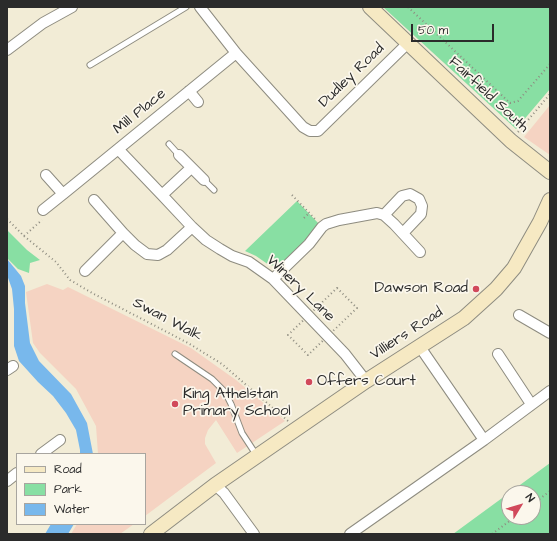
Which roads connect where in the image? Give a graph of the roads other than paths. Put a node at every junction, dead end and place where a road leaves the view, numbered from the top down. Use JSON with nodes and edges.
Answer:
{"nodes":[{"id":1,"x":72,"y":7,"type":"edge"},
{"id":2,"x":186,"y":7,"type":"edge"},
{"id":3,"x":200,"y":7,"type":"edge"},
{"id":4,"x":370,"y":7,"type":"edge"},
{"id":5,"x":408,"y":43,"type":"junction"},
{"id":6,"x":7,"y":50,"type":"edge"},
{"id":7,"x":236,"y":53,"type":"junction"},
{"id":8,"x":90,"y":65,"type":"dead end"},
{"id":9,"x":189,"y":91,"type":"junction"},
{"id":10,"x":198,"y":102,"type":"dead end"},
{"id":11,"x":169,"y":144,"type":"dead end"},
{"id":12,"x":118,"y":149,"type":"junction"},
{"id":13,"x":179,"y":155,"type":"joint"},
{"id":14,"x":191,"y":168,"type":"junction"},
{"id":15,"x":550,"y":172,"type":"edge"},
{"id":16,"x":46,"y":175,"type":"dead end"},
{"id":17,"x":204,"y":180,"type":"joint"},
{"id":18,"x":214,"y":190,"type":"dead end"},
{"id":19,"x":63,"y":194,"type":"junction"},
{"id":20,"x":162,"y":195,"type":"junction"},
{"id":21,"x":94,"y":200,"type":"dead end"},
{"id":22,"x":550,"y":200,"type":"edge"},
{"id":23,"x":43,"y":210,"type":"road end"},
{"id":24,"x":384,"y":215,"type":"junction"},
{"id":25,"x":192,"y":227,"type":"junction"},
{"id":26,"x":123,"y":233,"type":"junction"},
{"id":27,"x":403,"y":233,"type":"junction"},
{"id":28,"x":420,"y":252,"type":"dead end"},
{"id":29,"x":85,"y":271,"type":"dead end"},
{"id":30,"x":273,"y":279,"type":"junction"},
{"id":31,"x":519,"y":316,"type":"dead end"},
{"id":32,"x":550,"y":333,"type":"edge"},
{"id":33,"x":420,"y":347,"type":"junction"},
{"id":34,"x":175,"y":354,"type":"dead end"},
{"id":35,"x":498,"y":354,"type":"dead end"},
{"id":36,"x":366,"y":380,"type":"junction"},
{"id":37,"x":550,"y":391,"type":"edge"},
{"id":38,"x":531,"y":404,"type":"junction"},
{"id":39,"x":60,"y":440,"type":"dead end"},
{"id":40,"x":484,"y":440,"type":"junction"},
{"id":41,"x":42,"y":453,"type":"edge"},
{"id":42,"x":257,"y":457,"type":"junction"},
{"id":43,"x":16,"y":474,"type":"edge"},
{"id":44,"x":7,"y":480,"type":"edge"},
{"id":45,"x":215,"y":485,"type":"junction"},
{"id":46,"x":151,"y":534,"type":"edge"},
{"id":47,"x":254,"y":534,"type":"edge"},
{"id":48,"x":350,"y":534,"type":"edge"}],
"edges":[{"from":1,"to":6,"type":"street"},
{"from":2,"to":8,"type":"lane"},
{"from":3,"to":7,"type":"street"},
{"from":4,"to":5,"type":"street","name":"Fairfield South"},
{"from":5,"to":7,"type":"street","name":"Dudley Road"},
{"from":5,"to":15,"type":"street","name":"Fairfield South"},
{"from":7,"to":9,"type":"street","name":"Mill Place"},
{"from":9,"to":10,"type":"street"},
{"from":9,"to":12,"type":"street","name":"Mill Place"},
{"from":11,"to":13,"type":"lane"},
{"from":12,"to":19,"type":"street","name":"Mill Place"},
{"from":12,"to":20,"type":"street","name":"Winery Lane"},
{"from":13,"to":14,"type":"street"},
{"from":14,"to":17,"type":"street"},
{"from":14,"to":20,"type":"street"},
{"from":16,"to":19,"type":"street"},
{"from":17,"to":18,"type":"lane"},
{"from":19,"to":23,"type":"street","name":"Mill Place"},
{"from":20,"to":25,"type":"street","name":"Winery Lane"},
{"from":21,"to":26,"type":"street"},
{"from":22,"to":33,"type":"street","name":"Villiers Road"},
{"from":24,"to":27,"type":"street"},
{"from":24,"to":27,"type":"street"},
{"from":24,"to":30,"type":"street"},
{"from":25,"to":26,"type":"street"},
{"from":25,"to":30,"type":"street","name":"Winery Lane"},
{"from":26,"to":29,"type":"street"},
{"from":27,"to":28,"type":"street"},
{"from":30,"to":36,"type":"street","name":"Winery Lane"},
{"from":31,"to":32,"type":"street"},
{"from":33,"to":36,"type":"street","name":"Villiers Road"},
{"from":33,"to":40,"type":"street"},
{"from":34,"to":42,"type":"lane"},
{"from":35,"to":38,"type":"street"},
{"from":36,"to":42,"type":"street","name":"Villiers Road"},
{"from":37,"to":38,"type":"street"},
{"from":38,"to":40,"type":"street"},
{"from":39,"to":41,"type":"street"},
{"from":40,"to":48,"type":"street"},
{"from":42,"to":45,"type":"street","name":"Villiers Road"},
{"from":43,"to":44,"type":"street"},
{"from":45,"to":46,"type":"street","name":"Villiers Road"},
{"from":45,"to":47,"type":"street"}]}
